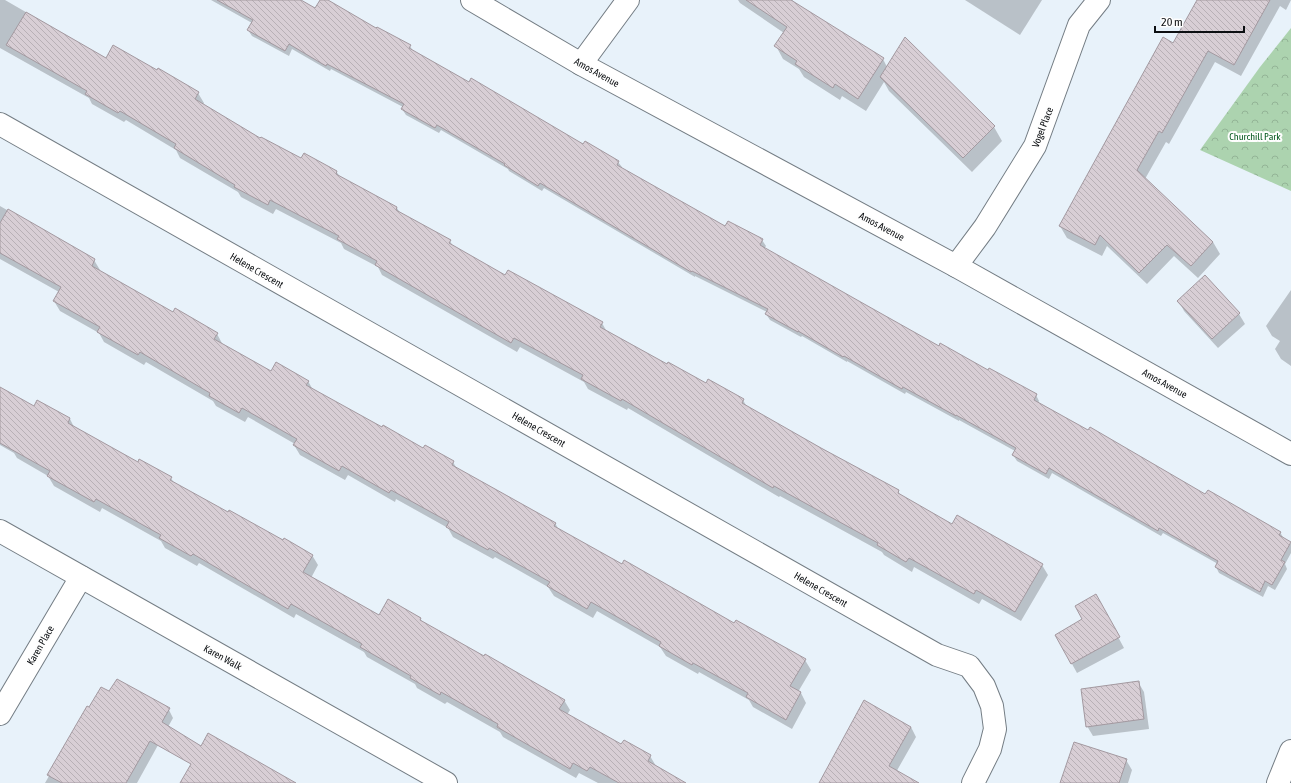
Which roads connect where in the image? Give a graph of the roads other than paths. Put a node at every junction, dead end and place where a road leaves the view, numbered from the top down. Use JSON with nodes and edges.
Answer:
{"nodes":[{"id":1,"x":472,"y":0,"type":"edge"},
{"id":2,"x":628,"y":0,"type":"edge"},
{"id":3,"x":1099,"y":0,"type":"edge"},
{"id":4,"x":581,"y":64,"type":"junction"},
{"id":5,"x":0,"y":124,"type":"edge"},
{"id":6,"x":956,"y":266,"type":"junction"},
{"id":7,"x":1291,"y":454,"type":"edge"},
{"id":8,"x":0,"y":532,"type":"edge"},
{"id":9,"x":81,"y":576,"type":"junction"},
{"id":10,"x":0,"y":714,"type":"edge"},
{"id":11,"x":1291,"y":751,"type":"edge"},
{"id":12,"x":446,"y":783,"type":"edge"},
{"id":13,"x":973,"y":783,"type":"edge"},
{"id":14,"x":1278,"y":783,"type":"edge"}],
"edges":[{"from":1,"to":4,"type":"street","name":"Amos Avenue"},
{"from":2,"to":4,"type":"street"},
{"from":3,"to":6,"type":"street","name":"Vogel Place"},
{"from":4,"to":6,"type":"street","name":"Amos Avenue"},
{"from":5,"to":13,"type":"street","name":"Helene Crescent"},
{"from":6,"to":7,"type":"street","name":"Amos Avenue"},
{"from":8,"to":9,"type":"street","name":"Karen Walk"},
{"from":9,"to":10,"type":"street","name":"Karen Place"},
{"from":9,"to":12,"type":"street","name":"Karen Walk"},
{"from":11,"to":14,"type":"street"}]}
